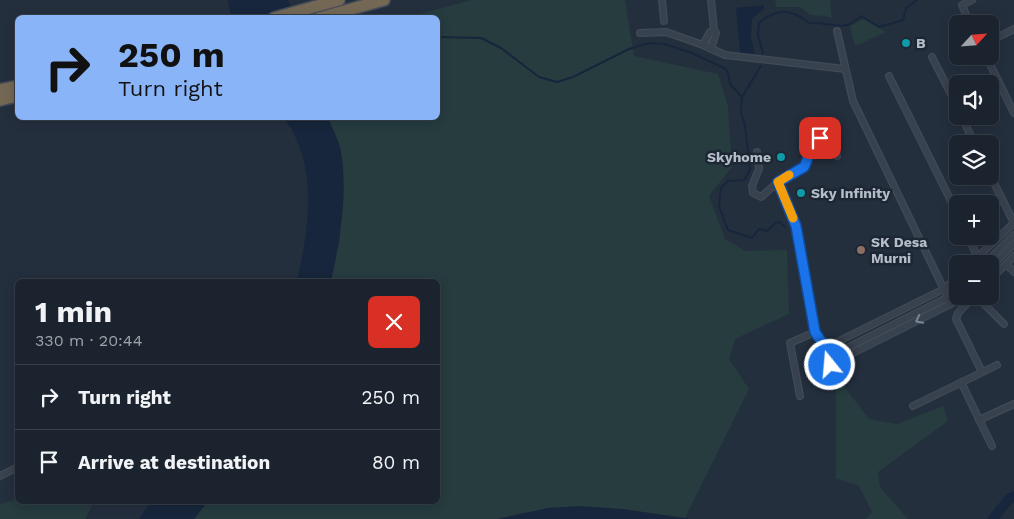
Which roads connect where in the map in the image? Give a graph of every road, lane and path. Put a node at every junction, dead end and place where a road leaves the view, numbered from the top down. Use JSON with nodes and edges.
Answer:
{"nodes":[{"id":1,"x":339,"y":0,"type":"edge"},
{"id":2,"x":384,"y":0,"type":"edge"},
{"id":3,"x":662,"y":0,"type":"edge"},
{"id":4,"x":711,"y":0,"type":"edge"},
{"id":5,"x":972,"y":0,"type":"edge"},
{"id":6,"x":324,"y":12,"type":"edge"},
{"id":7,"x":299,"y":15,"type":"edge"},
{"id":8,"x":966,"y":15,"type":"edge"},
{"id":9,"x":664,"y":21,"type":"dead end"},
{"id":10,"x":1014,"y":29,"type":"edge"},
{"id":11,"x":714,"y":30,"type":"junction"},
{"id":12,"x":837,"y":31,"type":"dead end"},
{"id":13,"x":640,"y":33,"type":"dead end"},
{"id":14,"x":999,"y":36,"type":"edge"},
{"id":15,"x":703,"y":45,"type":"junction"},
{"id":16,"x":711,"y":49,"type":"junction"},
{"id":17,"x":932,"y":57,"type":"dead end"},
{"id":18,"x":990,"y":65,"type":"edge"},
{"id":19,"x":845,"y":69,"type":"junction"},
{"id":20,"x":889,"y":76,"type":"dead end"},
{"id":21,"x":15,"y":87,"type":"edge"},
{"id":22,"x":0,"y":90,"type":"edge"},
{"id":23,"x":949,"y":90,"type":"edge"},
{"id":24,"x":15,"y":97,"type":"edge"},
{"id":25,"x":0,"y":100,"type":"edge"},
{"id":26,"x":1014,"y":113,"type":"edge"},
{"id":27,"x":757,"y":152,"type":"dead end"},
{"id":28,"x":837,"y":156,"type":"dead end"},
{"id":29,"x":778,"y":182,"type":"junction"},
{"id":30,"x":995,"y":185,"type":"edge"},
{"id":31,"x":949,"y":197,"type":"edge"},
{"id":32,"x":1014,"y":223,"type":"edge"},
{"id":33,"x":1014,"y":235,"type":"edge"},
{"id":34,"x":1014,"y":244,"type":"edge"},
{"id":35,"x":979,"y":255,"type":"edge"},
{"id":36,"x":993,"y":255,"type":"edge"},
{"id":37,"x":1014,"y":256,"type":"edge"},
{"id":38,"x":999,"y":259,"type":"edge"},
{"id":39,"x":1006,"y":264,"type":"junction"},
{"id":40,"x":999,"y":271,"type":"edge"},
{"id":41,"x":1014,"y":272,"type":"edge"},
{"id":42,"x":949,"y":284,"type":"edge"},
{"id":43,"x":944,"y":289,"type":"junction"},
{"id":44,"x":948,"y":297,"type":"joint"},
{"id":45,"x":949,"y":305,"type":"edge"},
{"id":46,"x":966,"y":305,"type":"edge"},
{"id":47,"x":984,"y":305,"type":"edge"},
{"id":48,"x":1004,"y":324,"type":"dead end"},
{"id":49,"x":815,"y":332,"type":"junction"},
{"id":50,"x":827,"y":348,"type":"junction"},
{"id":51,"x":831,"y":356,"type":"junction"},
{"id":52,"x":997,"y":365,"type":"dead end"},
{"id":53,"x":982,"y":372,"type":"junction"},
{"id":54,"x":830,"y":373,"type":"dead end"},
{"id":55,"x":961,"y":382,"type":"junction"},
{"id":56,"x":800,"y":396,"type":"dead end"},
{"id":57,"x":1014,"y":404,"type":"edge"},
{"id":58,"x":913,"y":406,"type":"dead end"},
{"id":59,"x":979,"y":420,"type":"junction"},
{"id":60,"x":992,"y":446,"type":"dead end"},
{"id":61,"x":15,"y":468,"type":"edge"},
{"id":62,"x":0,"y":476,"type":"edge"}],
"edges":[{"from":1,"to":6,"type":"highway"},
{"from":2,"to":6,"type":"highway"},
{"from":3,"to":9,"type":"street"},
{"from":4,"to":11,"type":"street"},
{"from":5,"to":8,"type":"street"},
{"from":6,"to":7,"type":"highway"},
{"from":10,"to":14,"type":"street"},
{"from":11,"to":15,"type":"street"},
{"from":11,"to":16,"type":"street"},
{"from":12,"to":19,"type":"street"},
{"from":13,"to":15,"type":"street"},
{"from":15,"to":16,"type":"street"},
{"from":16,"to":19,"type":"street"},
{"from":17,"to":23,"type":"street"},
{"from":18,"to":26,"type":"street"},
{"from":19,"to":43,"type":"street"},
{"from":20,"to":31,"type":"street"},
{"from":21,"to":22,"type":"highway"},
{"from":24,"to":25,"type":"highway"},
{"from":27,"to":29,"type":"street"},
{"from":28,"to":29,"type":"street"},
{"from":29,"to":49,"type":"street"},
{"from":30,"to":32,"type":"street"},
{"from":32,"to":35,"type":"street"},
{"from":33,"to":36,"type":"street"},
{"from":34,"to":38,"type":"street"},
{"from":37,"to":39,"type":"street"},
{"from":39,"to":40,"type":"street"},
{"from":39,"to":41,"type":"street"},
{"from":42,"to":43,"type":"street"},
{"from":43,"to":44,"type":"street"},
{"from":43,"to":50,"type":"street"},
{"from":44,"to":51,"type":"street"},
{"from":45,"to":51,"type":"street","one_way":true},
{"from":46,"to":53,"type":"street"},
{"from":47,"to":48,"type":"street"},
{"from":49,"to":50,"type":"street"},
{"from":49,"to":56,"type":"street"},
{"from":50,"to":51,"type":"street"},
{"from":51,"to":54,"type":"street"},
{"from":52,"to":53,"type":"street"},
{"from":53,"to":55,"type":"street"},
{"from":55,"to":58,"type":"street"},
{"from":55,"to":59,"type":"street"},
{"from":57,"to":59,"type":"street"},
{"from":59,"to":60,"type":"street"},
{"from":61,"to":62,"type":"street"}]}
